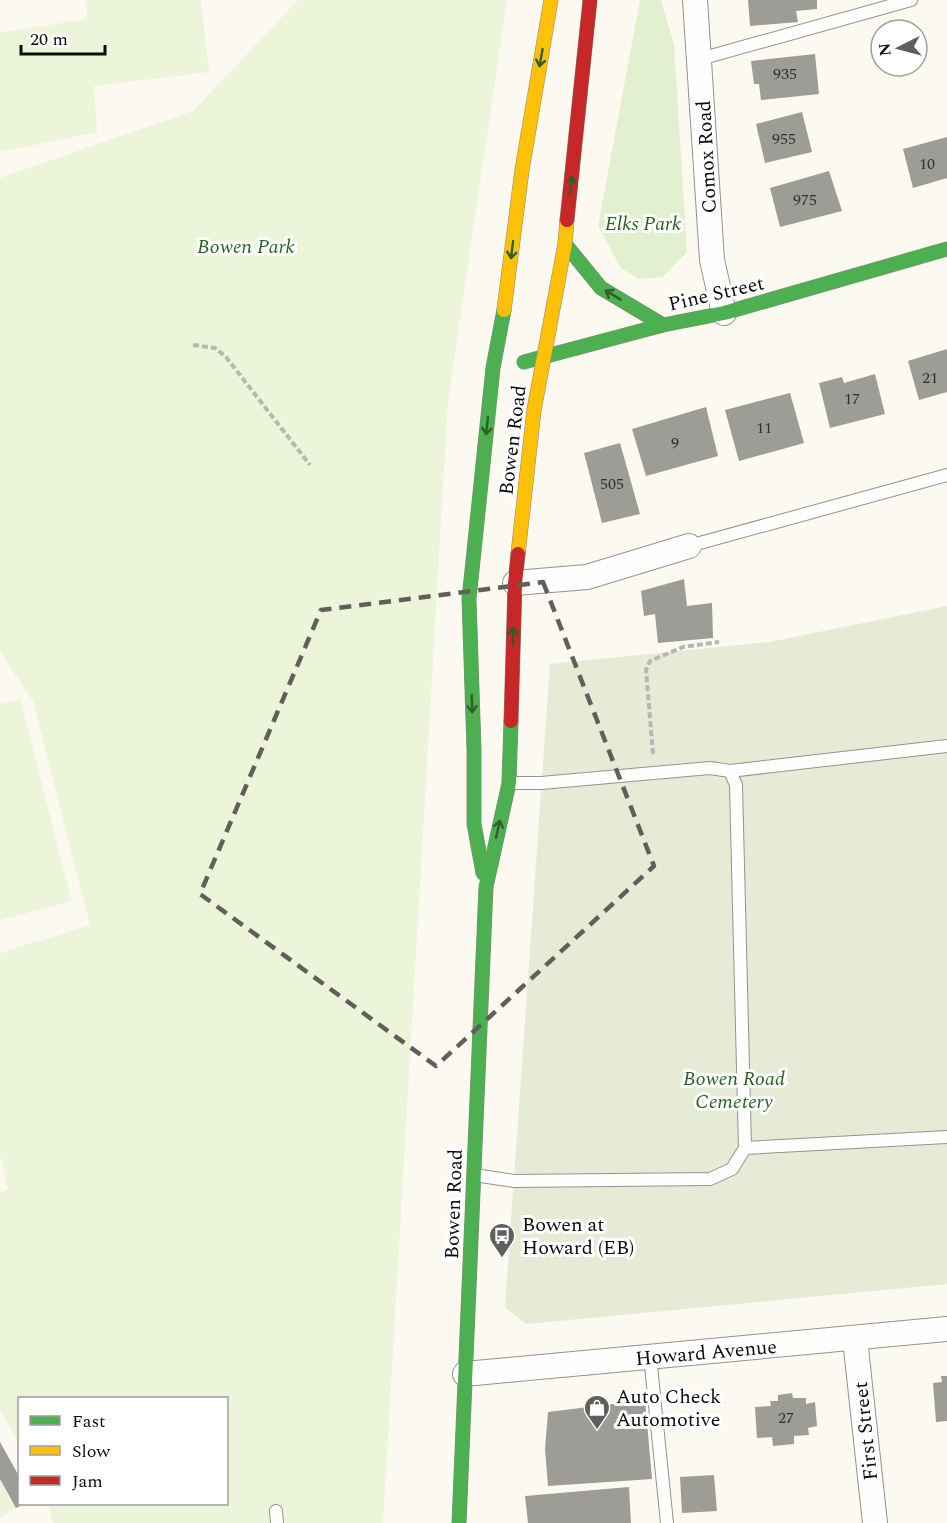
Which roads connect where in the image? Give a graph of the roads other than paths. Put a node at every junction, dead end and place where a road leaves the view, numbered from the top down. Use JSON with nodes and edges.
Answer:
{"nodes":[{"id":1,"x":551,"y":0,"type":"edge"},
{"id":2,"x":590,"y":0,"type":"edge"},
{"id":3,"x":695,"y":0,"type":"edge"},
{"id":4,"x":911,"y":0,"type":"edge"},
{"id":5,"x":700,"y":59,"type":"junction"},
{"id":6,"x":565,"y":243,"type":"junction"},
{"id":7,"x":947,"y":249,"type":"edge"},
{"id":8,"x":724,"y":313,"type":"junction"},
{"id":9,"x":663,"y":325,"type":"junction"},
{"id":10,"x":543,"y":359,"type":"junction"},
{"id":11,"x":503,"y":366,"type":"junction"},
{"id":12,"x":947,"y":475,"type":"edge"},
{"id":13,"x":690,"y":546,"type":"joint"},
{"id":14,"x":515,"y":583,"type":"junction"},
{"id":15,"x":947,"y":746,"type":"edge"},
{"id":16,"x":730,"y":771,"type":"junction"},
{"id":17,"x":509,"y":783,"type":"junction"},
{"id":18,"x":486,"y":886,"type":"junction"},
{"id":19,"x":947,"y":1137,"type":"edge"},
{"id":20,"x":745,"y":1148,"type":"junction"},
{"id":21,"x":473,"y":1175,"type":"junction"},
{"id":22,"x":947,"y":1329,"type":"edge"},
{"id":23,"x":855,"y":1339,"type":"junction"},
{"id":24,"x":650,"y":1356,"type":"junction"},
{"id":25,"x":465,"y":1374,"type":"junction"},
{"id":26,"x":459,"y":1523,"type":"edge"},
{"id":27,"x":667,"y":1523,"type":"edge"},
{"id":28,"x":875,"y":1523,"type":"edge"}],
"edges":[{"from":1,"to":11,"type":"main road","name":"Bowen Road","one_way":true},
{"from":6,"to":2,"type":"main road","name":"Bowen Road","one_way":true},
{"from":3,"to":5,"type":"street","name":"Comox Road"},
{"from":4,"to":5,"type":"lane"},
{"from":5,"to":8,"type":"street","name":"Comox Road"},
{"from":9,"to":6,"type":"main road","one_way":true},
{"from":6,"to":10,"type":"main road","name":"Bowen Road"},
{"from":7,"to":8,"type":"main road","name":"Pine Street"},
{"from":8,"to":9,"type":"main road","name":"Pine Street"},
{"from":9,"to":10,"type":"main road","name":"Pine Street"},
{"from":10,"to":11,"type":"main road","name":"Pine Street"},
{"from":10,"to":14,"type":"main road","name":"Bowen Road"},
{"from":11,"to":18,"type":"main road","name":"Bowen Road","one_way":true},
{"from":12,"to":13,"type":"lane"},
{"from":13,"to":14,"type":"street"},
{"from":17,"to":14,"type":"main road","name":"Bowen Road","one_way":true},
{"from":15,"to":16,"type":"lane"},
{"from":16,"to":17,"type":"lane"},
{"from":16,"to":20,"type":"lane"},
{"from":18,"to":17,"type":"main road","name":"Bowen Road","one_way":true},
{"from":18,"to":21,"type":"main road","name":"Bowen Road"},
{"from":19,"to":20,"type":"lane"},
{"from":20,"to":21,"type":"lane"},
{"from":21,"to":25,"type":"main road","name":"Bowen Road"},
{"from":22,"to":23,"type":"street","name":"Howard Avenue"},
{"from":23,"to":24,"type":"street","name":"Howard Avenue"},
{"from":23,"to":28,"type":"street","name":"First Street"},
{"from":24,"to":25,"type":"street","name":"Howard Avenue"},
{"from":24,"to":27,"type":"lane"},
{"from":25,"to":26,"type":"main road","name":"Bowen Road"}]}
